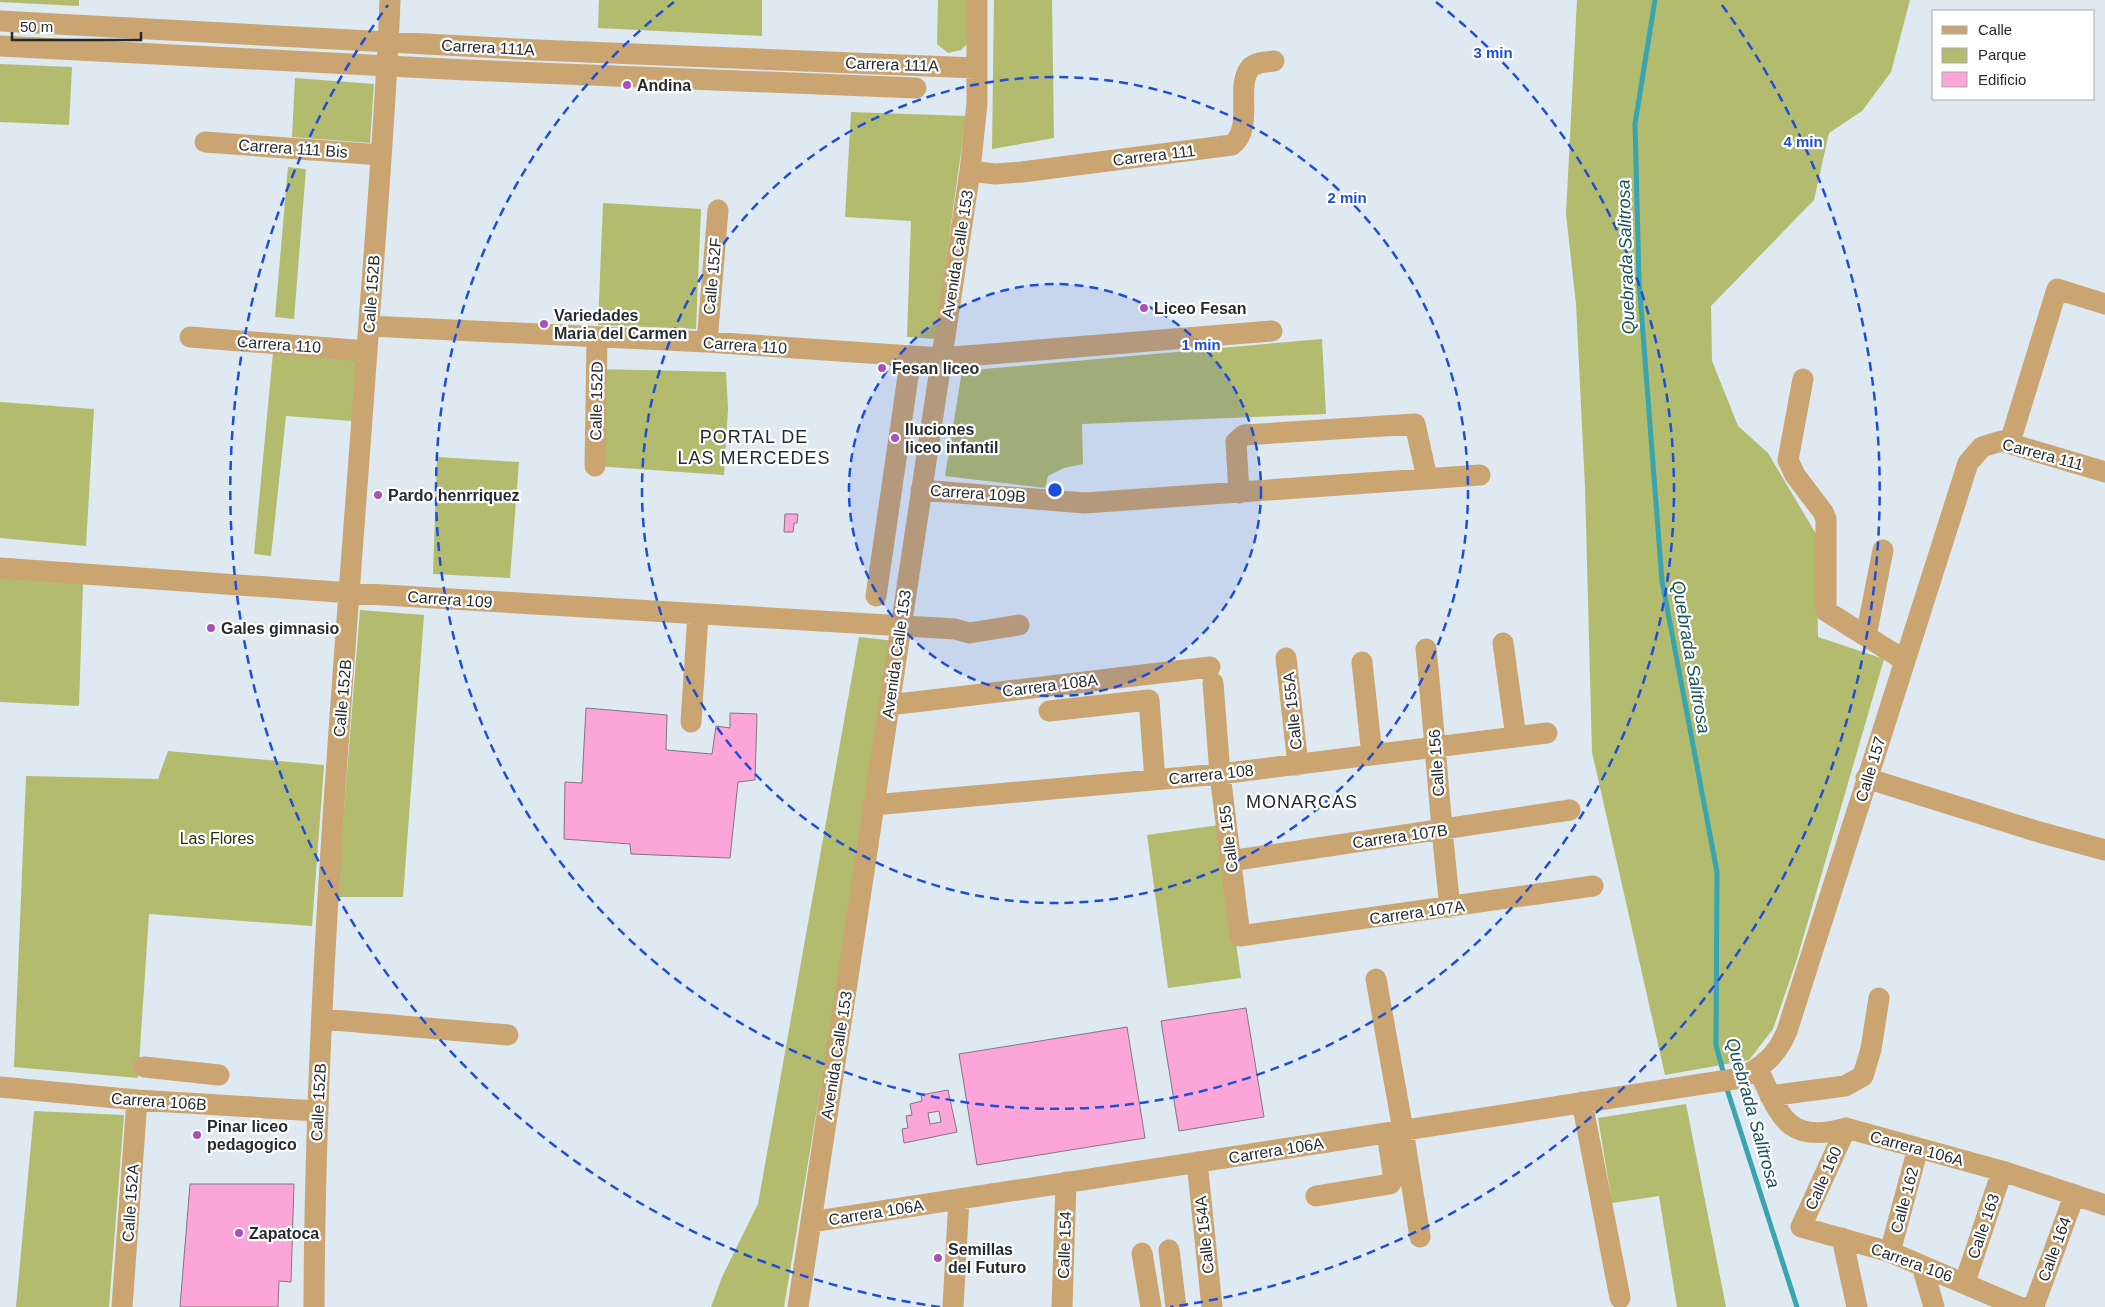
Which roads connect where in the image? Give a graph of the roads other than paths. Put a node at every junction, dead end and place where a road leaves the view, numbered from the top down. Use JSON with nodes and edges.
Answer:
{"nodes":[{"id":1,"x":390,"y":0,"type":"edge"},
{"id":2,"x":977,"y":0,"type":"edge"},
{"id":3,"x":0,"y":21,"type":"edge"},
{"id":4,"x":389,"y":42,"type":"junction"},
{"id":5,"x":0,"y":46,"type":"edge"},
{"id":6,"x":1274,"y":61,"type":"dead end"},
{"id":7,"x":387,"y":67,"type":"junction"},
{"id":8,"x":976,"y":68,"type":"junction"},
{"id":9,"x":916,"y":88,"type":"dead end"},
{"id":10,"x":205,"y":142,"type":"dead end"},
{"id":11,"x":381,"y":155,"type":"junction"},
{"id":12,"x":970,"y":171,"type":"junction"},
{"id":13,"x":718,"y":210,"type":"dead end"},
{"id":14,"x":2105,"y":304,"type":"edge"},
{"id":15,"x":369,"y":326,"type":"junction"},
{"id":16,"x":1272,"y":331,"type":"dead end"},
{"id":17,"x":190,"y":337,"type":"dead end"},
{"id":18,"x":597,"y":337,"type":"junction"},
{"id":19,"x":707,"y":342,"type":"junction"},
{"id":20,"x":367,"y":351,"type":"junction"},
{"id":21,"x":911,"y":356,"type":"junction"},
{"id":22,"x":941,"y":358,"type":"junction"},
{"id":23,"x":1803,"y":379,"type":"dead end"},
{"id":24,"x":2010,"y":442,"type":"junction"},
{"id":25,"x":1982,"y":447,"type":"joint"},
{"id":26,"x":595,"y":466,"type":"dead end"},
{"id":27,"x":2105,"y":472,"type":"edge"},
{"id":28,"x":1480,"y":475,"type":"dead end"},
{"id":29,"x":1427,"y":478,"type":"junction"},
{"id":30,"x":921,"y":490,"type":"junction"},
{"id":31,"x":1238,"y":493,"type":"junction"},
{"id":32,"x":1883,"y":550,"type":"dead end"},
{"id":33,"x":0,"y":568,"type":"edge"},
{"id":34,"x":351,"y":593,"type":"junction"},
{"id":35,"x":876,"y":596,"type":"dead end"},
{"id":36,"x":698,"y":615,"type":"junction"},
{"id":37,"x":1019,"y":625,"type":"dead end"},
{"id":38,"x":900,"y":627,"type":"junction"},
{"id":39,"x":1866,"y":636,"type":"junction"},
{"id":40,"x":1502,"y":643,"type":"dead end"},
{"id":41,"x":1426,"y":649,"type":"dead end"},
{"id":42,"x":1286,"y":658,"type":"dead end"},
{"id":43,"x":1904,"y":660,"type":"junction"},
{"id":44,"x":1362,"y":662,"type":"dead end"},
{"id":45,"x":1211,"y":675,"type":"joint"},
{"id":46,"x":889,"y":705,"type":"junction"},
{"id":47,"x":1048,"y":711,"type":"dead end"},
{"id":48,"x":691,"y":722,"type":"dead end"},
{"id":49,"x":1547,"y":733,"type":"dead end"},
{"id":50,"x":1516,"y":737,"type":"junction"},
{"id":51,"x":1436,"y":748,"type":"junction"},
{"id":52,"x":1372,"y":755,"type":"junction"},
{"id":53,"x":1298,"y":765,"type":"junction"},
{"id":54,"x":1220,"y":774,"type":"junction"},
{"id":55,"x":1866,"y":778,"type":"junction"},
{"id":56,"x":1155,"y":780,"type":"junction"},
{"id":57,"x":873,"y":805,"type":"junction"},
{"id":58,"x":1570,"y":810,"type":"dead end"},
{"id":59,"x":1441,"y":830,"type":"junction"},
{"id":60,"x":2105,"y":850,"type":"edge"},
{"id":61,"x":1230,"y":861,"type":"junction"},
{"id":62,"x":1593,"y":886,"type":"dead end"},
{"id":63,"x":1450,"y":907,"type":"junction"},
{"id":64,"x":1240,"y":936,"type":"joint"},
{"id":65,"x":1376,"y":979,"type":"dead end"},
{"id":66,"x":1879,"y":998,"type":"dead end"},
{"id":67,"x":322,"y":1020,"type":"junction"},
{"id":68,"x":508,"y":1035,"type":"dead end"},
{"id":69,"x":144,"y":1067,"type":"dead end"},
{"id":70,"x":185,"y":1072,"type":"junction"},
{"id":71,"x":1750,"y":1074,"type":"junction"},
{"id":72,"x":219,"y":1075,"type":"dead end"},
{"id":73,"x":0,"y":1088,"type":"edge"},
{"id":74,"x":1770,"y":1096,"type":"junction"},
{"id":75,"x":137,"y":1100,"type":"junction"},
{"id":76,"x":1582,"y":1102,"type":"junction"},
{"id":77,"x":183,"y":1103,"type":"junction"},
{"id":78,"x":317,"y":1111,"type":"junction"},
{"id":79,"x":1846,"y":1128,"type":"junction"},
{"id":80,"x":1395,"y":1131,"type":"junction"},
{"id":81,"x":1918,"y":1148,"type":"junction"},
{"id":82,"x":1196,"y":1162,"type":"junction"},
{"id":83,"x":2002,"y":1171,"type":"junction"},
{"id":84,"x":1066,"y":1182,"type":"junction"},
{"id":85,"x":1316,"y":1196,"type":"dead end"},
{"id":86,"x":2074,"y":1196,"type":"junction"},
{"id":87,"x":959,"y":1199,"type":"junction"},
{"id":88,"x":2105,"y":1205,"type":"edge"},
{"id":89,"x":811,"y":1222,"type":"junction"},
{"id":90,"x":1801,"y":1227,"type":"joint"},
{"id":91,"x":1420,"y":1237,"type":"dead end"},
{"id":92,"x":1842,"y":1238,"type":"junction"},
{"id":93,"x":1169,"y":1250,"type":"dead end"},
{"id":94,"x":1890,"y":1252,"type":"junction"},
{"id":95,"x":1142,"y":1253,"type":"dead end"},
{"id":96,"x":1922,"y":1266,"type":"junction"},
{"id":97,"x":1965,"y":1282,"type":"junction"},
{"id":98,"x":1620,"y":1298,"type":"dead end"},
{"id":99,"x":2028,"y":1306,"type":"edge"},
{"id":100,"x":122,"y":1307,"type":"edge"},
{"id":101,"x":314,"y":1307,"type":"edge"},
{"id":102,"x":798,"y":1307,"type":"edge"},
{"id":103,"x":954,"y":1307,"type":"edge"},
{"id":104,"x":1062,"y":1307,"type":"edge"},
{"id":105,"x":1151,"y":1307,"type":"edge"},
{"id":106,"x":1176,"y":1307,"type":"edge"},
{"id":107,"x":1212,"y":1307,"type":"edge"},
{"id":108,"x":1857,"y":1307,"type":"edge"},
{"id":109,"x":1934,"y":1307,"type":"edge"}],
"edges":[{"from":1,"to":4,"type":"street","name":"Calle 152B"},
{"from":2,"to":8,"type":"street","name":"Avenida Calle 153"},
{"from":3,"to":4,"type":"street","name":"Carrera 111A"},
{"from":4,"to":7,"type":"street","name":"Calle 152B"},
{"from":4,"to":8,"type":"street","name":"Carrera 111A"},
{"from":5,"to":7,"type":"street","name":"Carrera 111A"},
{"from":6,"to":12,"type":"street","name":"Carrera 111"},
{"from":7,"to":9,"type":"street","name":"Carrera 111A"},
{"from":7,"to":11,"type":"street","name":"Calle 152B"},
{"from":8,"to":12,"type":"street","name":"Avenida Calle 153"},
{"from":10,"to":11,"type":"street","name":"Carrera 111 Bis"},
{"from":11,"to":15,"type":"street","name":"Calle 152B"},
{"from":12,"to":22,"type":"street","name":"Avenida Calle 153"},
{"from":13,"to":19,"type":"street","name":"Calle 152F"},
{"from":14,"to":24,"type":"street"},
{"from":15,"to":18,"type":"street","name":"Carrera 110"},
{"from":15,"to":20,"type":"street","name":"Calle 152B"},
{"from":16,"to":22,"type":"street","name":"Carrera 110"},
{"from":17,"to":20,"type":"street","name":"Carrera 110"},
{"from":18,"to":19,"type":"street","name":"Carrera 110"},
{"from":18,"to":26,"type":"street","name":"Calle 152D"},
{"from":19,"to":21,"type":"street","name":"Carrera 110"},
{"from":20,"to":34,"type":"street","name":"Calle 152B"},
{"from":21,"to":22,"type":"street","name":"Carrera 110"},
{"from":21,"to":35,"type":"street","name":"Avenida Calle 153"},
{"from":22,"to":30,"type":"street","name":"Avenida Calle 153"},
{"from":23,"to":39,"type":"street"},
{"from":24,"to":25,"type":"street","name":"Carrera 111"},
{"from":24,"to":27,"type":"street","name":"Carrera 111"},
{"from":25,"to":43,"type":"street","name":"Calle 157"},
{"from":28,"to":29,"type":"street","name":"Carrera 109B"},
{"from":29,"to":31,"type":"street","name":"Carrera 109B"},
{"from":29,"to":31,"type":"street"},
{"from":30,"to":31,"type":"street","name":"Carrera 109B"},
{"from":30,"to":38,"type":"street","name":"Avenida Calle 153"},
{"from":32,"to":39,"type":"street"},
{"from":33,"to":34,"type":"street","name":"Carrera 109"},
{"from":34,"to":36,"type":"street","name":"Carrera 109"},
{"from":34,"to":67,"type":"street","name":"Calle 152B"},
{"from":36,"to":38,"type":"street","name":"Carrera 109"},
{"from":36,"to":48,"type":"street"},
{"from":37,"to":38,"type":"street","name":"Carrera 109"},
{"from":38,"to":46,"type":"street","name":"Avenida Calle 153"},
{"from":39,"to":43,"type":"street"},
{"from":40,"to":50,"type":"street"},
{"from":41,"to":51,"type":"street","name":"Calle 156"},
{"from":42,"to":53,"type":"street","name":"Calle 155A"},
{"from":43,"to":55,"type":"street","name":"Calle 157"},
{"from":44,"to":52,"type":"street"},
{"from":45,"to":46,"type":"street","name":"Carrera 108A"},
{"from":45,"to":54,"type":"street","name":"Calle 155"},
{"from":46,"to":57,"type":"street","name":"Avenida Calle 153"},
{"from":47,"to":56,"type":"street"},
{"from":49,"to":50,"type":"street","name":"Carrera 108"},
{"from":50,"to":51,"type":"street","name":"Carrera 108"},
{"from":51,"to":52,"type":"street","name":"Carrera 108"},
{"from":51,"to":59,"type":"street","name":"Calle 156"},
{"from":52,"to":53,"type":"street","name":"Carrera 108"},
{"from":53,"to":54,"type":"street","name":"Carrera 108"},
{"from":54,"to":56,"type":"street","name":"Carrera 108"},
{"from":54,"to":61,"type":"street","name":"Calle 155"},
{"from":55,"to":60,"type":"street"},
{"from":55,"to":71,"type":"street","name":"Calle 157"},
{"from":56,"to":57,"type":"street","name":"Carrera 108"},
{"from":57,"to":89,"type":"street","name":"Avenida Calle 153"},
{"from":58,"to":59,"type":"street","name":"Carrera 107B"},
{"from":59,"to":61,"type":"street","name":"Carrera 107B"},
{"from":59,"to":63,"type":"street","name":"Calle 156"},
{"from":61,"to":64,"type":"street","name":"Calle 155"},
{"from":62,"to":63,"type":"street","name":"Carrera 107A"},
{"from":63,"to":64,"type":"street","name":"Carrera 107A"},
{"from":65,"to":80,"type":"street"},
{"from":66,"to":74,"type":"street"},
{"from":67,"to":68,"type":"street"},
{"from":67,"to":78,"type":"street","name":"Calle 152B"},
{"from":69,"to":70,"type":"street"},
{"from":70,"to":72,"type":"street"},
{"from":70,"to":77,"type":"street"},
{"from":71,"to":74,"type":"street","name":"Carrera 106A"},
{"from":71,"to":76,"type":"street","name":"Carrera 106A"},
{"from":73,"to":75,"type":"street","name":"Carrera 106B"},
{"from":74,"to":79,"type":"street","name":"Carrera 106A"},
{"from":75,"to":77,"type":"street","name":"Carrera 106B"},
{"from":75,"to":100,"type":"street","name":"Calle 152A"},
{"from":76,"to":80,"type":"street","name":"Carrera 106A"},
{"from":76,"to":98,"type":"street"},
{"from":77,"to":78,"type":"street","name":"Carrera 106B"},
{"from":78,"to":101,"type":"street","name":"Calle 152B"},
{"from":79,"to":81,"type":"street","name":"Carrera 106A"},
{"from":79,"to":90,"type":"street","name":"Calle 160"},
{"from":80,"to":82,"type":"street","name":"Carrera 106A"},
{"from":80,"to":85,"type":"street"},
{"from":80,"to":91,"type":"street"},
{"from":81,"to":83,"type":"street","name":"Carrera 106A"},
{"from":81,"to":94,"type":"street","name":"Calle 162"},
{"from":82,"to":84,"type":"street","name":"Carrera 106A"},
{"from":82,"to":107,"type":"street","name":"Calle 154A"},
{"from":83,"to":86,"type":"street","name":"Carrera 106A"},
{"from":83,"to":97,"type":"street","name":"Calle 163"},
{"from":84,"to":87,"type":"street","name":"Carrera 106A"},
{"from":84,"to":104,"type":"street","name":"Calle 154"},
{"from":86,"to":88,"type":"street","name":"Carrera 106A"},
{"from":86,"to":99,"type":"street","name":"Calle 164"},
{"from":87,"to":89,"type":"street","name":"Carrera 106A"},
{"from":87,"to":103,"type":"street"},
{"from":89,"to":102,"type":"street","name":"Avenida Calle 153"},
{"from":90,"to":92,"type":"street","name":"Carrera 106"},
{"from":92,"to":94,"type":"street","name":"Carrera 106"},
{"from":92,"to":108,"type":"street"},
{"from":93,"to":106,"type":"street"},
{"from":94,"to":96,"type":"street","name":"Carrera 106"},
{"from":95,"to":105,"type":"street"},
{"from":96,"to":97,"type":"street","name":"Carrera 106"},
{"from":96,"to":109,"type":"street"},
{"from":97,"to":99,"type":"street","name":"Carrera 106"}]}
